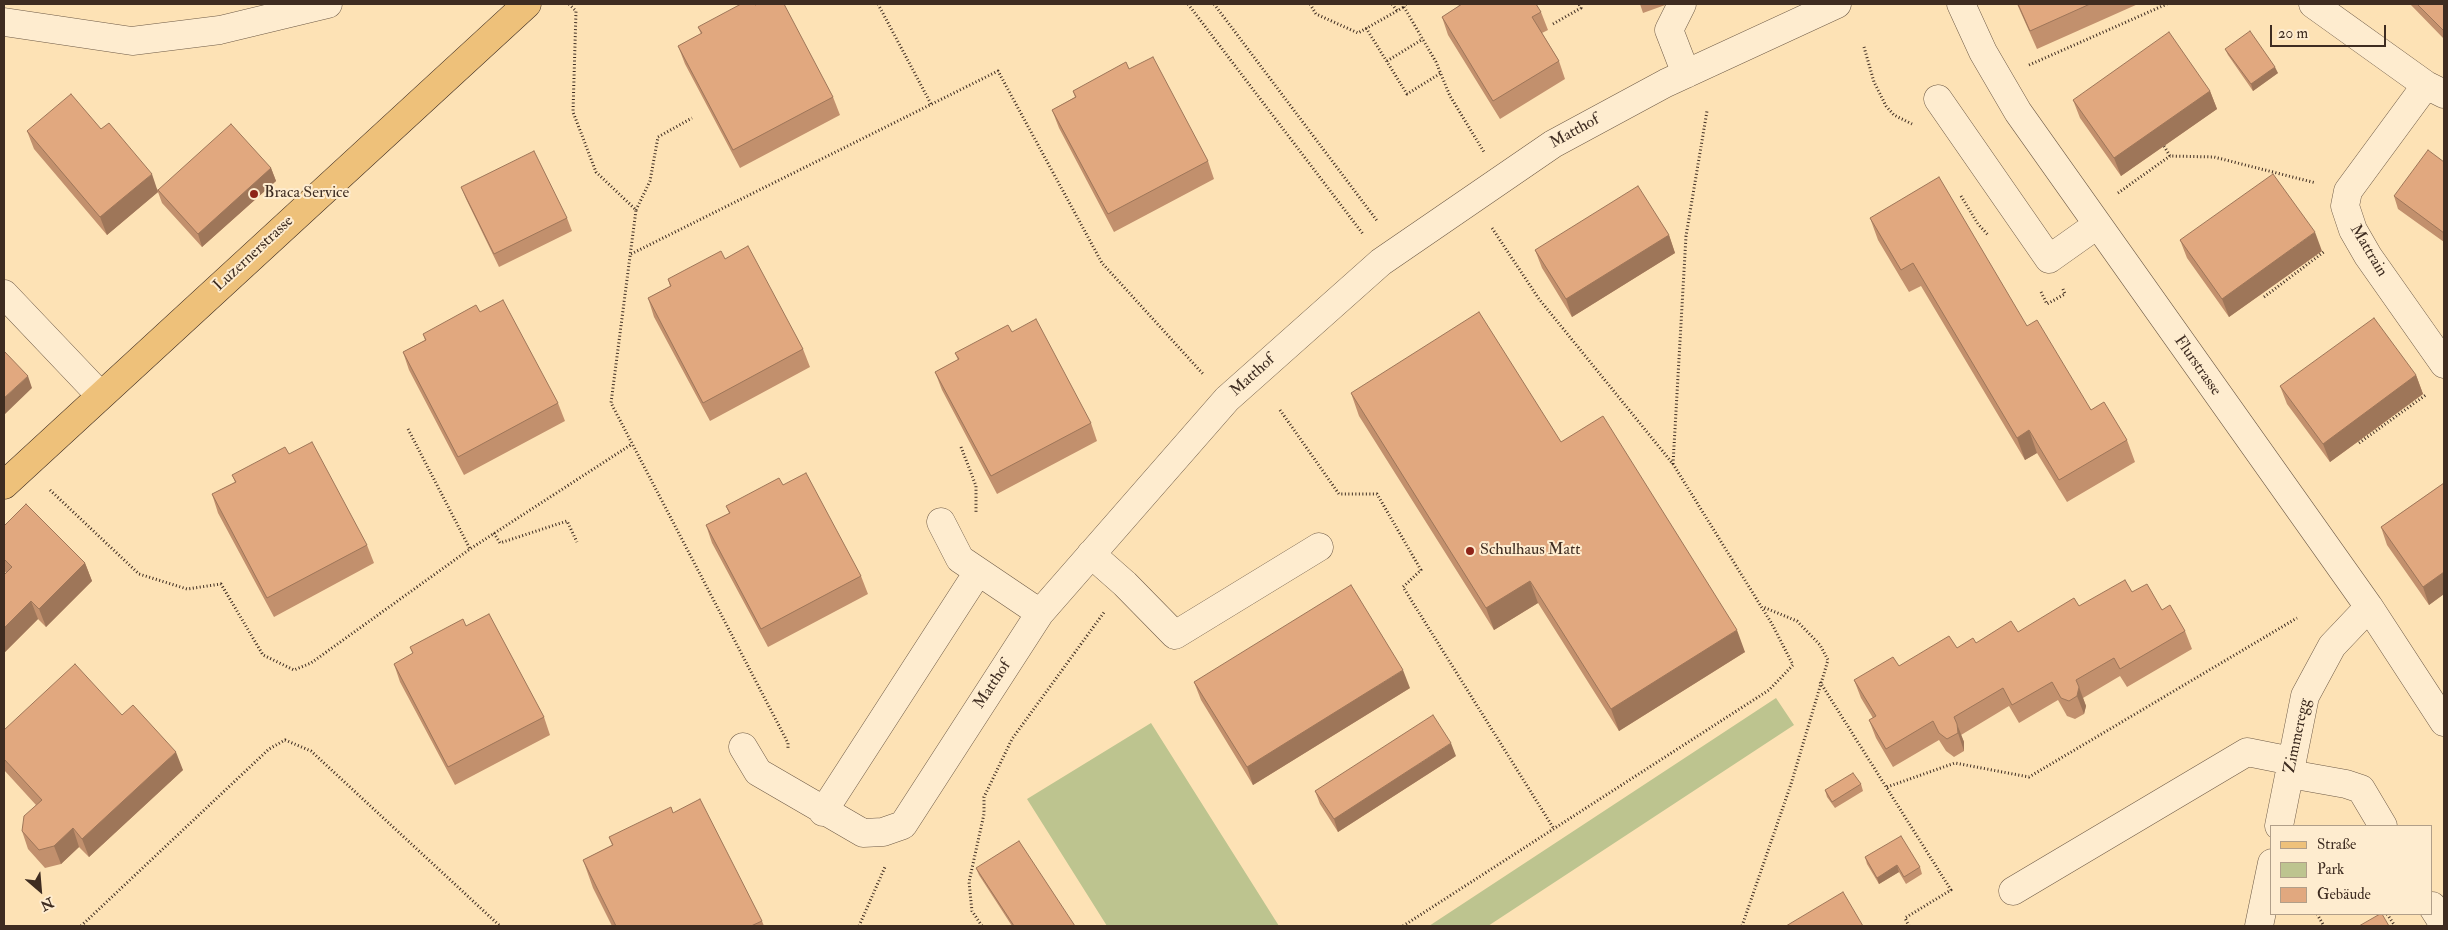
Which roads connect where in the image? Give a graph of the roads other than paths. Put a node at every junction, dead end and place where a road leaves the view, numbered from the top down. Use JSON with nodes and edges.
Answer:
{"nodes":[{"id":1,"x":328,"y":4,"type":"edge"},
{"id":2,"x":1682,"y":4,"type":"edge"},
{"id":3,"x":1838,"y":4,"type":"edge"},
{"id":4,"x":1960,"y":4,"type":"edge"},
{"id":5,"x":2313,"y":4,"type":"edge"},
{"id":6,"x":520,"y":6,"type":"edge"},
{"id":7,"x":4,"y":22,"type":"edge"},
{"id":8,"x":1686,"y":74,"type":"junction"},
{"id":9,"x":2435,"y":90,"type":"edge"},
{"id":10,"x":1938,"y":99,"type":"dead end"},
{"id":11,"x":2097,"y":225,"type":"junction"},
{"id":12,"x":4,"y":294,"type":"edge"},
{"id":13,"x":2444,"y":364,"type":"edge"},
{"id":14,"x":100,"y":395,"type":"junction"},
{"id":15,"x":4,"y":485,"type":"edge"},
{"id":16,"x":941,"y":522,"type":"dead end"},
{"id":17,"x":1319,"y":546,"type":"dead end"},
{"id":18,"x":1092,"y":554,"type":"junction"},
{"id":19,"x":978,"y":572,"type":"junction"},
{"id":20,"x":2370,"y":607,"type":"junction"},
{"id":21,"x":1040,"y":613,"type":"junction"},
{"id":22,"x":2444,"y":722,"type":"edge"},
{"id":23,"x":743,"y":747,"type":"dead end"},
{"id":24,"x":2291,"y":767,"type":"junction"},
{"id":25,"x":823,"y":812,"type":"junction"},
{"id":26,"x":2279,"y":825,"type":"edge"},
{"id":27,"x":2382,"y":825,"type":"edge"},
{"id":28,"x":2270,"y":873,"type":"edge"},
{"id":29,"x":2013,"y":892,"type":"dead end"},
{"id":30,"x":2433,"y":908,"type":"edge"},
{"id":31,"x":2444,"y":925,"type":"edge"},
{"id":32,"x":2259,"y":926,"type":"edge"}],
"edges":[{"from":1,"to":7,"type":"street"},
{"from":2,"to":8,"type":"street"},
{"from":3,"to":8,"type":"street","name":"Matthof"},
{"from":4,"to":11,"type":"street","name":"Flurstrasse"},
{"from":5,"to":9,"type":"street"},
{"from":6,"to":14,"type":"main road","name":"Luzernerstrasse"},
{"from":8,"to":18,"type":"street","name":"Matthof"},
{"from":9,"to":13,"type":"street","name":"Mattrain"},
{"from":10,"to":11,"type":"street"},
{"from":11,"to":20,"type":"street","name":"Flurstrasse"},
{"from":12,"to":14,"type":"street"},
{"from":14,"to":15,"type":"main road","name":"Luzernerstrasse"},
{"from":16,"to":19,"type":"street"},
{"from":17,"to":18,"type":"street"},
{"from":18,"to":21,"type":"street","name":"Matthof"},
{"from":19,"to":21,"type":"street"},
{"from":19,"to":25,"type":"street"},
{"from":20,"to":22,"type":"street","name":"Flurstrasse"},
{"from":20,"to":24,"type":"street","name":"Zimmeregg"},
{"from":21,"to":25,"type":"street","name":"Matthof"},
{"from":23,"to":25,"type":"street"},
{"from":24,"to":26,"type":"street","name":"Zimmeregg"},
{"from":24,"to":27,"type":"street"},
{"from":24,"to":29,"type":"street"},
{"from":28,"to":32,"type":"street"},
{"from":30,"to":31,"type":"street"}]}
